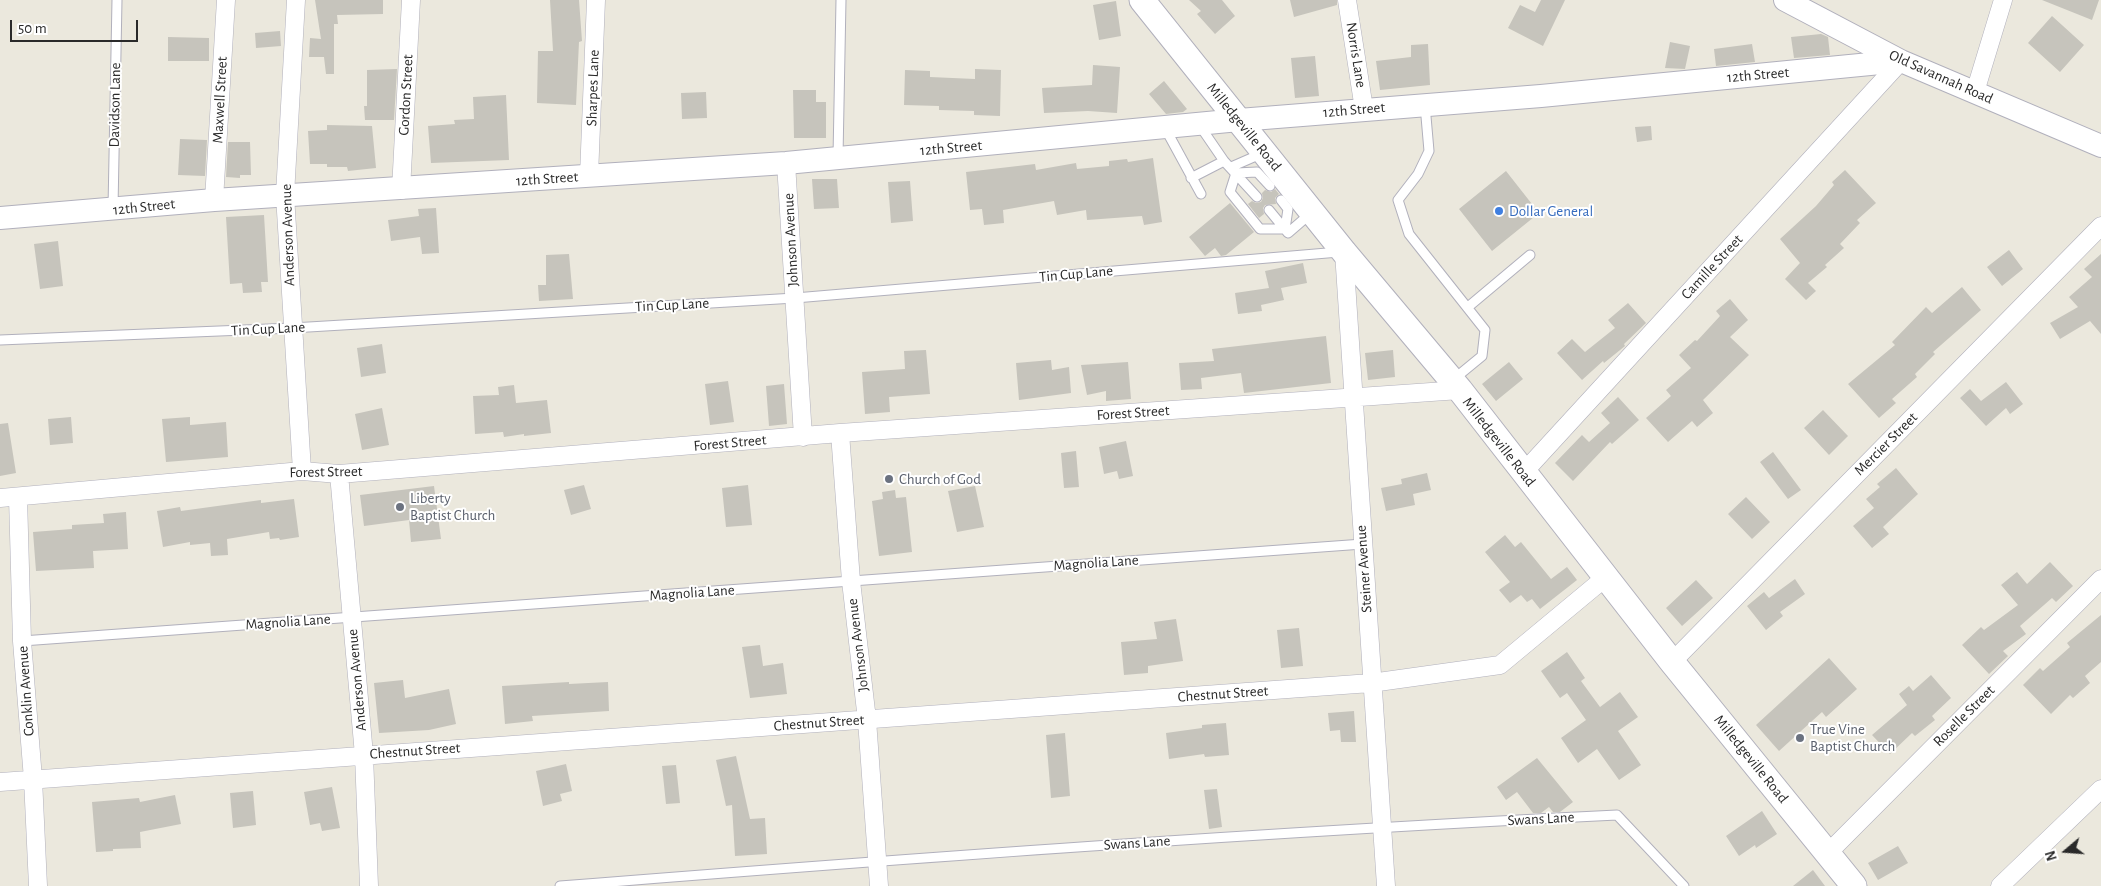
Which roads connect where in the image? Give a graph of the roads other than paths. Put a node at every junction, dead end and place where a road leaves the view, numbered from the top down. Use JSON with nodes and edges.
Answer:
{"nodes":[{"id":1,"x":118,"y":0,"type":"edge"},
{"id":2,"x":226,"y":0,"type":"edge"},
{"id":3,"x":296,"y":0,"type":"edge"},
{"id":4,"x":411,"y":0,"type":"edge"},
{"id":5,"x":596,"y":0,"type":"edge"},
{"id":6,"x":841,"y":0,"type":"edge"},
{"id":7,"x":1142,"y":0,"type":"edge"},
{"id":8,"x":1348,"y":0,"type":"edge"},
{"id":9,"x":1785,"y":0,"type":"edge"},
{"id":10,"x":2003,"y":0,"type":"edge"},
{"id":11,"x":1901,"y":61,"type":"junction"},
{"id":12,"x":1975,"y":92,"type":"junction"},
{"id":13,"x":1425,"y":105,"type":"junction"},
{"id":14,"x":1364,"y":109,"type":"junction"},
{"id":15,"x":1239,"y":120,"type":"junction"},
{"id":16,"x":1199,"y":124,"type":"junction"},
{"id":17,"x":1165,"y":128,"type":"junction"},
{"id":18,"x":2101,"y":146,"type":"edge"},
{"id":19,"x":1264,"y":152,"type":"junction"},
{"id":20,"x":838,"y":158,"type":"junction"},
{"id":21,"x":786,"y":163,"type":"junction"},
{"id":22,"x":1231,"y":167,"type":"junction"},
{"id":23,"x":589,"y":176,"type":"junction"},
{"id":24,"x":1191,"y":178,"type":"junction"},
{"id":25,"x":1270,"y":186,"type":"dead end"},
{"id":26,"x":401,"y":190,"type":"junction"},
{"id":27,"x":1201,"y":194,"type":"dead end"},
{"id":28,"x":285,"y":196,"type":"junction"},
{"id":29,"x":1257,"y":197,"type":"dead end"},
{"id":30,"x":214,"y":200,"type":"junction"},
{"id":31,"x":1281,"y":200,"type":"dead end"},
{"id":32,"x":113,"y":210,"type":"junction"},
{"id":33,"x":1269,"y":210,"type":"dead end"},
{"id":34,"x":1312,"y":212,"type":"junction"},
{"id":35,"x":0,"y":218,"type":"edge"},
{"id":36,"x":2101,"y":226,"type":"edge"},
{"id":37,"x":1285,"y":229,"type":"junction"},
{"id":38,"x":1344,"y":252,"type":"junction"},
{"id":39,"x":1530,"y":256,"type":"dead end"},
{"id":40,"x":794,"y":298,"type":"junction"},
{"id":41,"x":1468,"y":307,"type":"junction"},
{"id":42,"x":292,"y":328,"type":"junction"},
{"id":43,"x":0,"y":340,"type":"edge"},
{"id":44,"x":1456,"y":386,"type":"junction"},
{"id":45,"x":1353,"y":397,"type":"junction"},
{"id":46,"x":840,"y":433,"type":"junction"},
{"id":47,"x":803,"y":437,"type":"junction"},
{"id":48,"x":302,"y":471,"type":"junction"},
{"id":49,"x":1523,"y":473,"type":"junction"},
{"id":50,"x":339,"y":474,"type":"junction"},
{"id":51,"x":18,"y":497,"type":"junction"},
{"id":52,"x":0,"y":498,"type":"edge"},
{"id":53,"x":1363,"y":544,"type":"junction"},
{"id":54,"x":1606,"y":577,"type":"junction"},
{"id":55,"x":2101,"y":579,"type":"edge"},
{"id":56,"x":851,"y":581,"type":"junction"},
{"id":57,"x":352,"y":617,"type":"junction"},
{"id":58,"x":22,"y":641,"type":"junction"},
{"id":59,"x":1672,"y":662,"type":"junction"},
{"id":60,"x":1371,"y":683,"type":"junction"},
{"id":61,"x":867,"y":720,"type":"junction"},
{"id":62,"x":364,"y":755,"type":"junction"},
{"id":63,"x":33,"y":779,"type":"junction"},
{"id":64,"x":0,"y":782,"type":"edge"},
{"id":65,"x":2101,"y":789,"type":"edge"},
{"id":66,"x":1382,"y":826,"type":"junction"},
{"id":67,"x":1828,"y":854,"type":"junction"},
{"id":68,"x":876,"y":861,"type":"junction"},
{"id":69,"x":38,"y":886,"type":"edge"},
{"id":70,"x":369,"y":886,"type":"edge"},
{"id":71,"x":560,"y":886,"type":"edge"},
{"id":72,"x":880,"y":886,"type":"edge"},
{"id":73,"x":1386,"y":886,"type":"edge"},
{"id":74,"x":1684,"y":886,"type":"edge"},
{"id":75,"x":1854,"y":886,"type":"edge"},
{"id":76,"x":2000,"y":886,"type":"edge"}],
"edges":[{"from":1,"to":32,"type":"lane","name":"Davidson Lane"},
{"from":2,"to":30,"type":"street","name":"Maxwell Street"},
{"from":3,"to":28,"type":"street","name":"Anderson Avenue"},
{"from":4,"to":26,"type":"street","name":"Gordon Street"},
{"from":5,"to":23,"type":"street","name":"Sharpes Lane"},
{"from":6,"to":20,"type":"lane"},
{"from":7,"to":15,"type":"main road","name":"Milledgeville Road"},
{"from":8,"to":14,"type":"street","name":"Norris Lane"},
{"from":9,"to":11,"type":"street","name":"Old Savannah Road"},
{"from":10,"to":12,"type":"street"},
{"from":11,"to":12,"type":"street","name":"Old Savannah Road"},
{"from":11,"to":13,"type":"street","name":"12th Street"},
{"from":11,"to":49,"type":"street","name":"Camille Street"},
{"from":12,"to":18,"type":"street","name":"Old Savannah Road"},
{"from":13,"to":14,"type":"street","name":"12th Street"},
{"from":13,"to":41,"type":"lane"},
{"from":14,"to":15,"type":"street","name":"12th Street"},
{"from":15,"to":16,"type":"street","name":"12th Street"},
{"from":15,"to":19,"type":"main road","name":"Milledgeville Road"},
{"from":16,"to":17,"type":"street","name":"12th Street"},
{"from":16,"to":22,"type":"lane"},
{"from":17,"to":20,"type":"street","name":"12th Street"},
{"from":17,"to":24,"type":"lane"},
{"from":19,"to":22,"type":"lane"},
{"from":19,"to":34,"type":"main road","name":"Milledgeville Road"},
{"from":20,"to":21,"type":"street","name":"12th Street"},
{"from":21,"to":23,"type":"street","name":"12th Street"},
{"from":21,"to":40,"type":"street","name":"Johnson Avenue"},
{"from":22,"to":24,"type":"lane"},
{"from":22,"to":25,"type":"lane"},
{"from":22,"to":29,"type":"lane"},
{"from":22,"to":37,"type":"lane"},
{"from":23,"to":26,"type":"street","name":"12th Street"},
{"from":24,"to":27,"type":"lane"},
{"from":26,"to":28,"type":"street","name":"12th Street"},
{"from":28,"to":30,"type":"street","name":"12th Street"},
{"from":28,"to":42,"type":"street","name":"Anderson Avenue"},
{"from":30,"to":32,"type":"street","name":"12th Street"},
{"from":31,"to":37,"type":"lane"},
{"from":32,"to":35,"type":"street","name":"12th Street"},
{"from":33,"to":37,"type":"lane"},
{"from":34,"to":37,"type":"lane"},
{"from":34,"to":38,"type":"main road","name":"Milledgeville Road"},
{"from":36,"to":59,"type":"street","name":"Mercier Street"},
{"from":38,"to":40,"type":"lane","name":"Tin Cup Lane"},
{"from":38,"to":44,"type":"main road","name":"Milledgeville Road"},
{"from":38,"to":45,"type":"street","name":"Steiner Avenue"},
{"from":39,"to":41,"type":"lane"},
{"from":40,"to":42,"type":"lane","name":"Tin Cup Lane"},
{"from":40,"to":47,"type":"street","name":"Johnson Avenue"},
{"from":41,"to":44,"type":"lane"},
{"from":42,"to":43,"type":"lane","name":"Tin Cup Lane"},
{"from":42,"to":48,"type":"street","name":"Anderson Avenue"},
{"from":44,"to":45,"type":"street","name":"Forest Street"},
{"from":44,"to":49,"type":"main road","name":"Milledgeville Road"},
{"from":45,"to":46,"type":"street","name":"Forest Street"},
{"from":45,"to":53,"type":"street","name":"Steiner Avenue"},
{"from":46,"to":47,"type":"street","name":"Forest Street"},
{"from":46,"to":56,"type":"street","name":"Johnson Avenue"},
{"from":47,"to":50,"type":"street","name":"Forest Street"},
{"from":48,"to":50,"type":"street","name":"Forest Street"},
{"from":48,"to":51,"type":"street","name":"Forest Street"},
{"from":49,"to":54,"type":"main road","name":"Milledgeville Road"},
{"from":50,"to":57,"type":"street","name":"Anderson Avenue"},
{"from":51,"to":52,"type":"street","name":"Forest Street"},
{"from":51,"to":58,"type":"street","name":"Conklin Avenue"},
{"from":53,"to":56,"type":"lane","name":"Magnolia Lane"},
{"from":53,"to":60,"type":"street","name":"Steiner Avenue"},
{"from":54,"to":59,"type":"main road","name":"Milledgeville Road"},
{"from":54,"to":60,"type":"street","name":"Chestnut Street"},
{"from":55,"to":67,"type":"street","name":"Roselle Street"},
{"from":56,"to":57,"type":"lane","name":"Magnolia Lane"},
{"from":56,"to":61,"type":"street","name":"Johnson Avenue"},
{"from":57,"to":58,"type":"lane","name":"Magnolia Lane"},
{"from":57,"to":62,"type":"street","name":"Anderson Avenue"},
{"from":58,"to":63,"type":"street","name":"Conklin Avenue"},
{"from":59,"to":67,"type":"main road","name":"Milledgeville Road"},
{"from":60,"to":61,"type":"street","name":"Chestnut Street"},
{"from":60,"to":66,"type":"street","name":"Steiner Avenue"},
{"from":61,"to":62,"type":"street","name":"Chestnut Street"},
{"from":61,"to":68,"type":"street","name":"Johnson Avenue"},
{"from":62,"to":63,"type":"street","name":"Chestnut Street"},
{"from":62,"to":70,"type":"street","name":"Anderson Avenue"},
{"from":63,"to":64,"type":"street","name":"Chestnut Street"},
{"from":63,"to":69,"type":"street","name":"Conklin Avenue"},
{"from":65,"to":76,"type":"street"},
{"from":66,"to":68,"type":"lane","name":"Swans Lane"},
{"from":66,"to":73,"type":"street","name":"Steiner Avenue"},
{"from":66,"to":74,"type":"lane","name":"Swans Lane"},
{"from":67,"to":75,"type":"main road","name":"Milledgeville Road"},
{"from":68,"to":71,"type":"lane","name":"Swans Lane"},
{"from":68,"to":72,"type":"street","name":"Johnson Avenue"}]}
